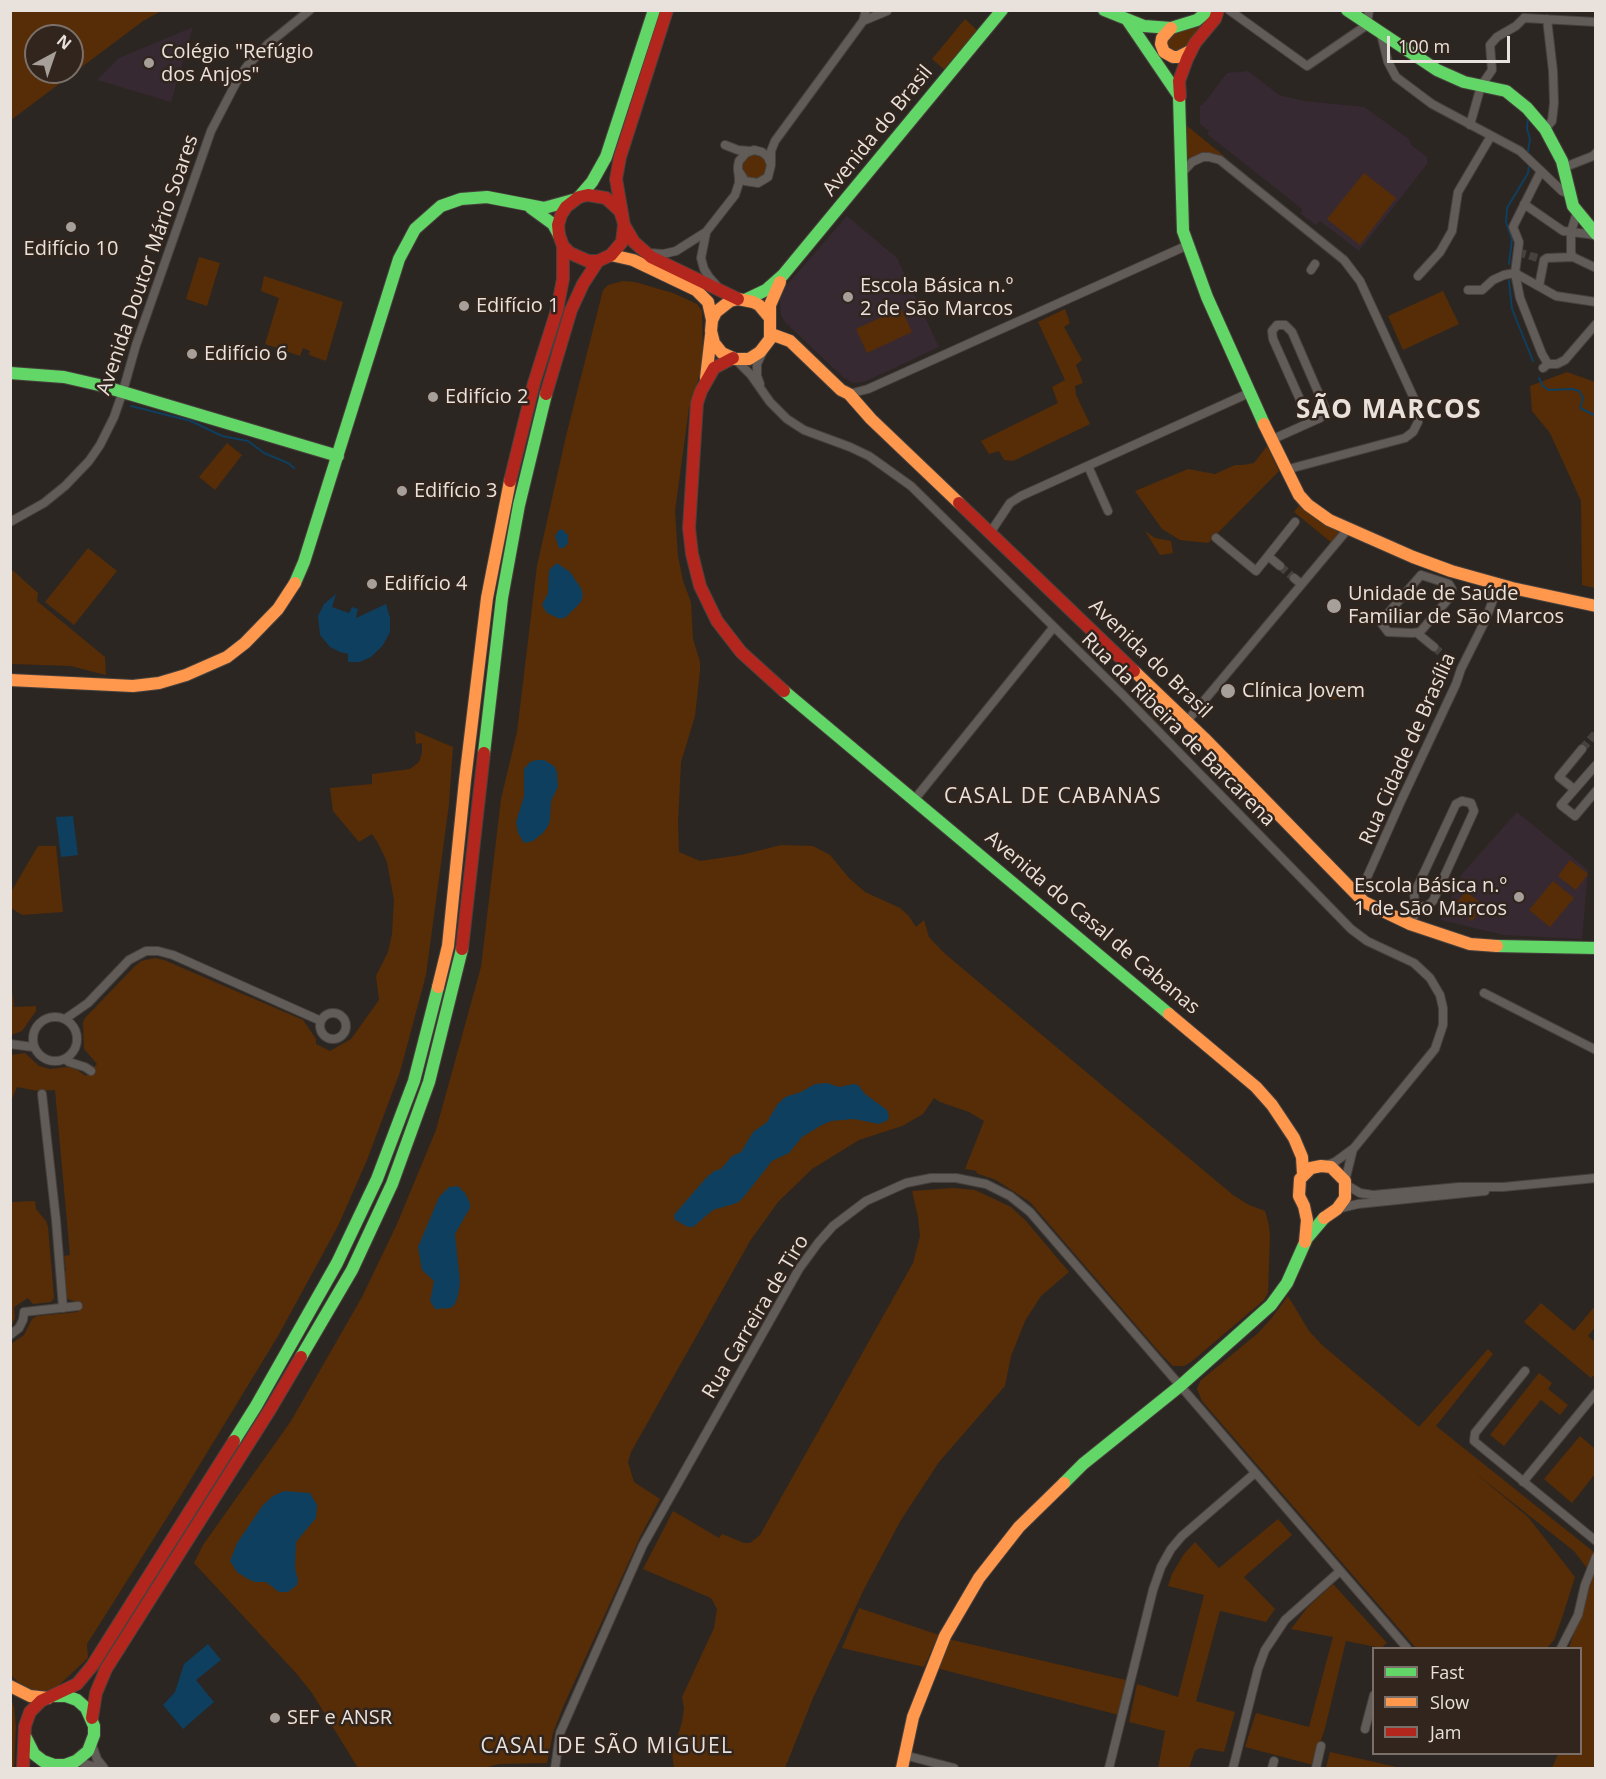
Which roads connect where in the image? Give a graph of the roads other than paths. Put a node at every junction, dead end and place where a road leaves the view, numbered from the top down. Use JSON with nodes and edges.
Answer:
{"nodes":[{"id":1,"x":310,"y":10,"type":"edge"},
{"id":2,"x":654,"y":10,"type":"edge"},
{"id":3,"x":667,"y":10,"type":"edge"},
{"id":4,"x":866,"y":10,"type":"edge"},
{"id":5,"x":1002,"y":10,"type":"edge"},
{"id":6,"x":1104,"y":10,"type":"edge"},
{"id":7,"x":1209,"y":10,"type":"edge"},
{"id":8,"x":1218,"y":10,"type":"edge"},
{"id":9,"x":1229,"y":10,"type":"edge"},
{"id":10,"x":1347,"y":10,"type":"edge"},
{"id":11,"x":1369,"y":10,"type":"edge"},
{"id":12,"x":886,"y":11,"type":"edge"},
{"id":13,"x":1524,"y":14,"type":"edge"},
{"id":14,"x":1548,"y":19,"type":"junction"},
{"id":15,"x":863,"y":21,"type":"junction"},
{"id":16,"x":1128,"y":21,"type":"junction"},
{"id":17,"x":1596,"y":22,"type":"edge"},
{"id":18,"x":1367,"y":25,"type":"junction"},
{"id":19,"x":1171,"y":28,"type":"junction"},
{"id":20,"x":1381,"y":34,"type":"junction"},
{"id":21,"x":1190,"y":51,"type":"junction"},
{"id":22,"x":1481,"y":86,"type":"junction"},
{"id":23,"x":1180,"y":103,"type":"junction"},
{"id":24,"x":1470,"y":125,"type":"junction"},
{"id":25,"x":1545,"y":129,"type":"junction"},
{"id":26,"x":1491,"y":136,"type":"junction"},
{"id":27,"x":775,"y":141,"type":"junction"},
{"id":28,"x":752,"y":151,"type":"junction"},
{"id":29,"x":1595,"y":155,"type":"edge"},
{"id":30,"x":771,"y":165,"type":"junction"},
{"id":31,"x":1565,"y":167,"type":"junction"},
{"id":32,"x":738,"y":168,"type":"junction"},
{"id":33,"x":1541,"y":171,"type":"junction"},
{"id":34,"x":1182,"y":173,"type":"junction"},
{"id":35,"x":758,"y":183,"type":"junction"},
{"id":36,"x":735,"y":195,"type":"junction"},
{"id":37,"x":1571,"y":195,"type":"junction"},
{"id":38,"x":576,"y":199,"type":"junction"},
{"id":39,"x":1524,"y":204,"type":"junction"},
{"id":40,"x":530,"y":207,"type":"junction"},
{"id":41,"x":1577,"y":212,"type":"junction"},
{"id":42,"x":624,"y":223,"type":"junction"},
{"id":43,"x":706,"y":232,"type":"junction"},
{"id":44,"x":1570,"y":232,"type":"junction"},
{"id":45,"x":1596,"y":235,"type":"edge"},
{"id":46,"x":561,"y":240,"type":"junction"},
{"id":47,"x":1188,"y":245,"type":"junction"},
{"id":48,"x":646,"y":253,"type":"junction"},
{"id":49,"x":611,"y":255,"type":"junction"},
{"id":50,"x":1573,"y":257,"type":"junction"},
{"id":51,"x":598,"y":261,"type":"junction"},
{"id":52,"x":1596,"y":268,"type":"edge"},
{"id":53,"x":1515,"y":273,"type":"junction"},
{"id":54,"x":783,"y":276,"type":"junction"},
{"id":55,"x":1418,"y":276,"type":"dead end"},
{"id":56,"x":1539,"y":286,"type":"junction"},
{"id":57,"x":1468,"y":290,"type":"dead end"},
{"id":58,"x":739,"y":298,"type":"junction"},
{"id":59,"x":1596,"y":302,"type":"edge"},
{"id":60,"x":768,"y":317,"type":"junction"},
{"id":61,"x":1596,"y":324,"type":"edge"},
{"id":62,"x":712,"y":325,"type":"junction"},
{"id":63,"x":771,"y":334,"type":"junction"},
{"id":64,"x":765,"y":348,"type":"junction"},
{"id":65,"x":734,"y":359,"type":"junction"},
{"id":66,"x":10,"y":373,"type":"edge"},
{"id":67,"x":704,"y":384,"type":"junction"},
{"id":68,"x":123,"y":392,"type":"junction"},
{"id":69,"x":763,"y":393,"type":"junction"},
{"id":70,"x":1249,"y":393,"type":"junction"},
{"id":71,"x":849,"y":394,"type":"junction"},
{"id":72,"x":1310,"y":422,"type":"junction"},
{"id":73,"x":1271,"y":440,"type":"junction"},
{"id":74,"x":338,"y":456,"type":"junction"},
{"id":75,"x":1088,"y":466,"type":"junction"},
{"id":76,"x":1286,"y":470,"type":"junction"},
{"id":77,"x":1108,"y":511,"type":"dead end"},
{"id":78,"x":10,"y":522,"type":"edge"},
{"id":79,"x":1295,"y":522,"type":"dead end"},
{"id":80,"x":1348,"y":529,"type":"junction"},
{"id":81,"x":990,"y":532,"type":"junction"},
{"id":82,"x":1216,"y":538,"type":"dead end"},
{"id":83,"x":1268,"y":556,"type":"junction"},
{"id":84,"x":1280,"y":566,"type":"tunnel mouth"},
{"id":85,"x":1294,"y":578,"type":"tunnel mouth"},
{"id":86,"x":1487,"y":581,"type":"junction"},
{"id":87,"x":1301,"y":584,"type":"junction"},
{"id":88,"x":1596,"y":606,"type":"edge"},
{"id":89,"x":1053,"y":628,"type":"junction"},
{"id":90,"x":1417,"y":633,"type":"junction"},
{"id":91,"x":1434,"y":647,"type":"tunnel mouth"},
{"id":92,"x":1453,"y":663,"type":"tunnel mouth"},
{"id":93,"x":1461,"y":669,"type":"junction"},
{"id":94,"x":10,"y":680,"type":"edge"},
{"id":95,"x":1187,"y":721,"type":"junction"},
{"id":96,"x":1582,"y":749,"type":"tunnel mouth"},
{"id":97,"x":1596,"y":765,"type":"edge"},
{"id":98,"x":1574,"y":789,"type":"junction"},
{"id":99,"x":1596,"y":791,"type":"edge"},
{"id":100,"x":914,"y":800,"type":"junction"},
{"id":101,"x":1360,"y":898,"type":"junction"},
{"id":102,"x":1419,"y":906,"type":"junction"},
{"id":103,"x":1410,"y":924,"type":"junction"},
{"id":104,"x":1596,"y":948,"type":"edge"},
{"id":105,"x":1484,"y":993,"type":"dead end"},
{"id":106,"x":88,"y":1003,"type":"junction"},
{"id":107,"x":65,"y":1019,"type":"junction"},
{"id":108,"x":321,"y":1021,"type":"dead end"},
{"id":109,"x":75,"y":1029,"type":"junction"},
{"id":110,"x":33,"y":1034,"type":"junction"},
{"id":111,"x":14,"y":1043,"type":"edge"},
{"id":112,"x":33,"y":1047,"type":"junction"},
{"id":113,"x":76,"y":1047,"type":"junction"},
{"id":114,"x":1596,"y":1050,"type":"edge"},
{"id":115,"x":65,"y":1059,"type":"junction"},
{"id":116,"x":42,"y":1094,"type":"dead end"},
{"id":117,"x":1294,"y":1138,"type":"junction"},
{"id":118,"x":1354,"y":1148,"type":"junction"},
{"id":119,"x":1323,"y":1166,"type":"junction"},
{"id":120,"x":1303,"y":1174,"type":"junction"},
{"id":121,"x":1596,"y":1178,"type":"edge"},
{"id":122,"x":1345,"y":1183,"type":"junction"},
{"id":123,"x":1503,"y":1187,"type":"junction"},
{"id":124,"x":1304,"y":1206,"type":"junction"},
{"id":125,"x":1333,"y":1211,"type":"junction"},
{"id":126,"x":1305,"y":1242,"type":"junction"},
{"id":127,"x":78,"y":1306,"type":"dead end"},
{"id":128,"x":63,"y":1308,"type":"junction"},
{"id":129,"x":10,"y":1335,"type":"edge"},
{"id":130,"x":1525,"y":1371,"type":"dead end"},
{"id":131,"x":1180,"y":1386,"type":"junction"},
{"id":132,"x":1596,"y":1393,"type":"edge"},
{"id":133,"x":1255,"y":1473,"type":"junction"},
{"id":134,"x":1523,"y":1482,"type":"junction"},
{"id":135,"x":1596,"y":1541,"type":"edge"},
{"id":136,"x":1596,"y":1557,"type":"edge"},
{"id":137,"x":1340,"y":1571,"type":"junction"},
{"id":138,"x":1402,"y":1647,"type":"edge"},
{"id":139,"x":1562,"y":1647,"type":"edge"},
{"id":140,"x":10,"y":1687,"type":"edge"},
{"id":141,"x":51,"y":1697,"type":"junction"},
{"id":142,"x":1372,"y":1703,"type":"edge"},
{"id":143,"x":92,"y":1718,"type":"junction"},
{"id":144,"x":27,"y":1719,"type":"junction"},
{"id":145,"x":1365,"y":1729,"type":"dead end"},
{"id":146,"x":25,"y":1734,"type":"junction"},
{"id":147,"x":92,"y":1744,"type":"junction"},
{"id":148,"x":1322,"y":1746,"type":"dead end"},
{"id":149,"x":904,"y":1755,"type":"junction"},
{"id":150,"x":66,"y":1765,"type":"edge"},
{"id":151,"x":23,"y":1768,"type":"edge"},
{"id":152,"x":101,"y":1768,"type":"edge"},
{"id":153,"x":555,"y":1768,"type":"edge"},
{"id":154,"x":902,"y":1768,"type":"edge"},
{"id":155,"x":954,"y":1768,"type":"edge"},
{"id":156,"x":1109,"y":1768,"type":"edge"},
{"id":157,"x":1233,"y":1768,"type":"edge"},
{"id":158,"x":1316,"y":1768,"type":"edge"}],
"edges":[{"from":1,"to":68,"type":"street","name":"Avenida Doutor Mário Soares"},
{"from":2,"to":38,"type":"street"},
{"from":3,"to":42,"type":"street"},
{"from":4,"to":15,"type":"street"},
{"from":5,"to":54,"type":"street","name":"Avenida do Brasil"},
{"from":6,"to":16,"type":"street"},
{"from":7,"to":19,"type":"street"},
{"from":8,"to":21,"type":"street"},
{"from":9,"to":18,"type":"street"},
{"from":10,"to":18,"type":"street"},
{"from":11,"to":18,"type":"street"},
{"from":12,"to":15,"type":"street"},
{"from":13,"to":14,"type":"street"},
{"from":13,"to":22,"type":"street"},
{"from":14,"to":17,"type":"street"},
{"from":14,"to":25,"type":"street"},
{"from":15,"to":27,"type":"street"},
{"from":16,"to":19,"type":"street"},
{"from":16,"to":23,"type":"street"},
{"from":18,"to":20,"type":"street"},
{"from":19,"to":21,"type":"street"},
{"from":20,"to":22,"type":"street"},
{"from":20,"to":24,"type":"street"},
{"from":21,"to":23,"type":"street"},
{"from":22,"to":24,"type":"street"},
{"from":22,"to":25,"type":"street"},
{"from":23,"to":34,"type":"street"},
{"from":24,"to":26,"type":"street"},
{"from":25,"to":31,"type":"street"},
{"from":26,"to":33,"type":"street"},
{"from":26,"to":55,"type":"street"},
{"from":27,"to":28,"type":"street"},
{"from":27,"to":30,"type":"street"},
{"from":28,"to":30,"type":"street"},
{"from":28,"to":32,"type":"street"},
{"from":28,"to":32,"type":"street"},
{"from":29,"to":31,"type":"street"},
{"from":30,"to":35,"type":"street"},
{"from":31,"to":37,"type":"street"},
{"from":32,"to":35,"type":"street"},
{"from":32,"to":36,"type":"street"},
{"from":33,"to":37,"type":"street"},
{"from":33,"to":39,"type":"street"},
{"from":34,"to":47,"type":"street"},
{"from":34,"to":76,"type":"street"},
{"from":35,"to":36,"type":"street"},
{"from":36,"to":43,"type":"street"},
{"from":37,"to":41,"type":"street"},
{"from":38,"to":40,"type":"street"},
{"from":38,"to":42,"type":"street"},
{"from":38,"to":46,"type":"street"},
{"from":39,"to":44,"type":"street"},
{"from":39,"to":53,"type":"street"},
{"from":40,"to":46,"type":"street"},
{"from":40,"to":74,"type":"street"},
{"from":41,"to":44,"type":"street"},
{"from":41,"to":45,"type":"street"},
{"from":42,"to":48,"type":"street"},
{"from":42,"to":49,"type":"street"},
{"from":43,"to":48,"type":"street"},
{"from":43,"to":58,"type":"street"},
{"from":44,"to":45,"type":"street"},
{"from":44,"to":50,"type":"street"},
{"from":46,"to":51,"type":"street"},
{"from":46,"to":141,"type":"street"},
{"from":47,"to":70,"type":"street"},
{"from":47,"to":71,"type":"street"},
{"from":48,"to":58,"type":"street"},
{"from":49,"to":51,"type":"street"},
{"from":49,"to":62,"type":"street"},
{"from":50,"to":52,"type":"street"},
{"from":50,"to":56,"type":"street"},
{"from":51,"to":143,"type":"street"},
{"from":53,"to":56,"type":"street"},
{"from":53,"to":57,"type":"street"},
{"from":53,"to":61,"type":"street"},
{"from":54,"to":58,"type":"street","name":"Avenida do Brasil"},
{"from":54,"to":60,"type":"street","name":"Avenida do Brasil"},
{"from":56,"to":59,"type":"street"},
{"from":58,"to":60,"type":"street"},
{"from":58,"to":62,"type":"street"},
{"from":60,"to":63,"type":"street","name":"Avenida do Brasil"},
{"from":62,"to":65,"type":"street"},
{"from":62,"to":67,"type":"street","name":"Avenida do Casal de Cabanas"},
{"from":63,"to":64,"type":"street"},
{"from":63,"to":71,"type":"street","name":"Avenida do Brasil"},
{"from":64,"to":65,"type":"street"},
{"from":64,"to":69,"type":"street"},
{"from":65,"to":67,"type":"street","name":"Avenida do Casal de Cabanas"},
{"from":65,"to":69,"type":"street","name":"Rua da Ribeira de Barcarena"},
{"from":66,"to":68,"type":"street"},
{"from":67,"to":100,"type":"street","name":"Avenida do Casal de Cabanas"},
{"from":68,"to":74,"type":"street"},
{"from":68,"to":78,"type":"street","name":"Avenida Doutor Mário Soares"},
{"from":69,"to":89,"type":"street","name":"Rua da Ribeira de Barcarena"},
{"from":70,"to":73,"type":"street"},
{"from":70,"to":75,"type":"street"},
{"from":71,"to":81,"type":"street","name":"Avenida do Brasil"},
{"from":72,"to":72,"type":"street"},
{"from":72,"to":73,"type":"street"},
{"from":73,"to":76,"type":"street"},
{"from":74,"to":94,"type":"street"},
{"from":75,"to":77,"type":"street"},
{"from":75,"to":81,"type":"street"},
{"from":76,"to":80,"type":"street"},
{"from":79,"to":83,"type":"street"},
{"from":80,"to":86,"type":"street"},
{"from":80,"to":87,"type":"street"},
{"from":81,"to":95,"type":"street","name":"Avenida do Brasil"},
{"from":82,"to":83,"type":"street"},
{"from":83,"to":84,"type":"street"},
{"from":85,"to":87,"type":"street"},
{"from":86,"to":88,"type":"street"},
{"from":86,"to":93,"type":"street","name":"Rua Cidade de Brasília"},
{"from":87,"to":95,"type":"street"},
{"from":89,"to":100,"type":"street","name":"Rua da Ribeira de Barcarena"},
{"from":89,"to":118,"type":"street","name":"Rua da Ribeira de Barcarena"},
{"from":90,"to":90,"type":"street"},
{"from":90,"to":91,"type":"street"},
{"from":92,"to":93,"type":"street"},
{"from":93,"to":101,"type":"street","name":"Rua Cidade de Brasília"},
{"from":95,"to":101,"type":"street","name":"Avenida do Brasil"},
{"from":96,"to":98,"type":"street"},
{"from":97,"to":98,"type":"street"},
{"from":98,"to":99,"type":"street"},
{"from":100,"to":117,"type":"street","name":"Avenida do Casal de Cabanas"},
{"from":101,"to":103,"type":"street","name":"Avenida do Brasil"},
{"from":102,"to":102,"type":"street"},
{"from":102,"to":103,"type":"street"},
{"from":103,"to":104,"type":"street","name":"Avenida do Brasil"},
{"from":105,"to":114,"type":"street"},
{"from":106,"to":107,"type":"street"},
{"from":106,"to":108,"type":"street"},
{"from":106,"to":109,"type":"street"},
{"from":107,"to":109,"type":"street"},
{"from":107,"to":110,"type":"street"},
{"from":109,"to":113,"type":"street"},
{"from":110,"to":111,"type":"street"},
{"from":110,"to":112,"type":"street"},
{"from":111,"to":112,"type":"street"},
{"from":112,"to":115,"type":"street"},
{"from":113,"to":115,"type":"street"},
{"from":113,"to":115,"type":"street"},
{"from":116,"to":128,"type":"street"},
{"from":117,"to":119,"type":"street","name":"Avenida do Casal de Cabanas"},
{"from":117,"to":120,"type":"street","name":"Avenida do Casal de Cabanas"},
{"from":118,"to":119,"type":"street"},
{"from":118,"to":122,"type":"street"},
{"from":119,"to":120,"type":"street"},
{"from":119,"to":122,"type":"street","name":"Avenida do Casal de Cabanas"},
{"from":120,"to":124,"type":"street","name":"Avenida do Casal de Cabanas"},
{"from":121,"to":123,"type":"street"},
{"from":122,"to":123,"type":"street"},
{"from":122,"to":125,"type":"street","name":"Avenida do Casal de Cabanas"},
{"from":123,"to":125,"type":"street"},
{"from":124,"to":125,"type":"street"},
{"from":124,"to":126,"type":"street","name":"Avenida do Casal de Cabanas"},
{"from":125,"to":126,"type":"street","name":"Avenida do Casal de Cabanas"},
{"from":126,"to":131,"type":"street","name":"Avenida do Casal de Cabanas"},
{"from":127,"to":128,"type":"street"},
{"from":128,"to":129,"type":"street"},
{"from":130,"to":134,"type":"street"},
{"from":131,"to":133,"type":"street","name":"Rua Carreira de Tiro"},
{"from":131,"to":149,"type":"street","name":"Avenida do Casal de Cabanas"},
{"from":131,"to":153,"type":"street","name":"Rua Carreira de Tiro"},
{"from":132,"to":134,"type":"street"},
{"from":133,"to":137,"type":"street","name":"Rua Carreira de Tiro"},
{"from":133,"to":156,"type":"street"},
{"from":134,"to":135,"type":"street"},
{"from":136,"to":139,"type":"street"},
{"from":137,"to":138,"type":"street","name":"Rua Carreira de Tiro"},
{"from":137,"to":157,"type":"street"},
{"from":140,"to":141,"type":"street"},
{"from":140,"to":144,"type":"street"},
{"from":141,"to":143,"type":"street"},
{"from":141,"to":144,"type":"street"},
{"from":142,"to":145,"type":"street"},
{"from":143,"to":147,"type":"street"},
{"from":144,"to":146,"type":"street"},
{"from":146,"to":150,"type":"street"},
{"from":146,"to":151,"type":"street"},
{"from":147,"to":150,"type":"street"},
{"from":147,"to":152,"type":"street"},
{"from":148,"to":158,"type":"street"},
{"from":149,"to":154,"type":"street","name":"Avenida do Casal de Cabanas"},
{"from":149,"to":155,"type":"street"},
{"from":150,"to":152,"type":"street"}]}
